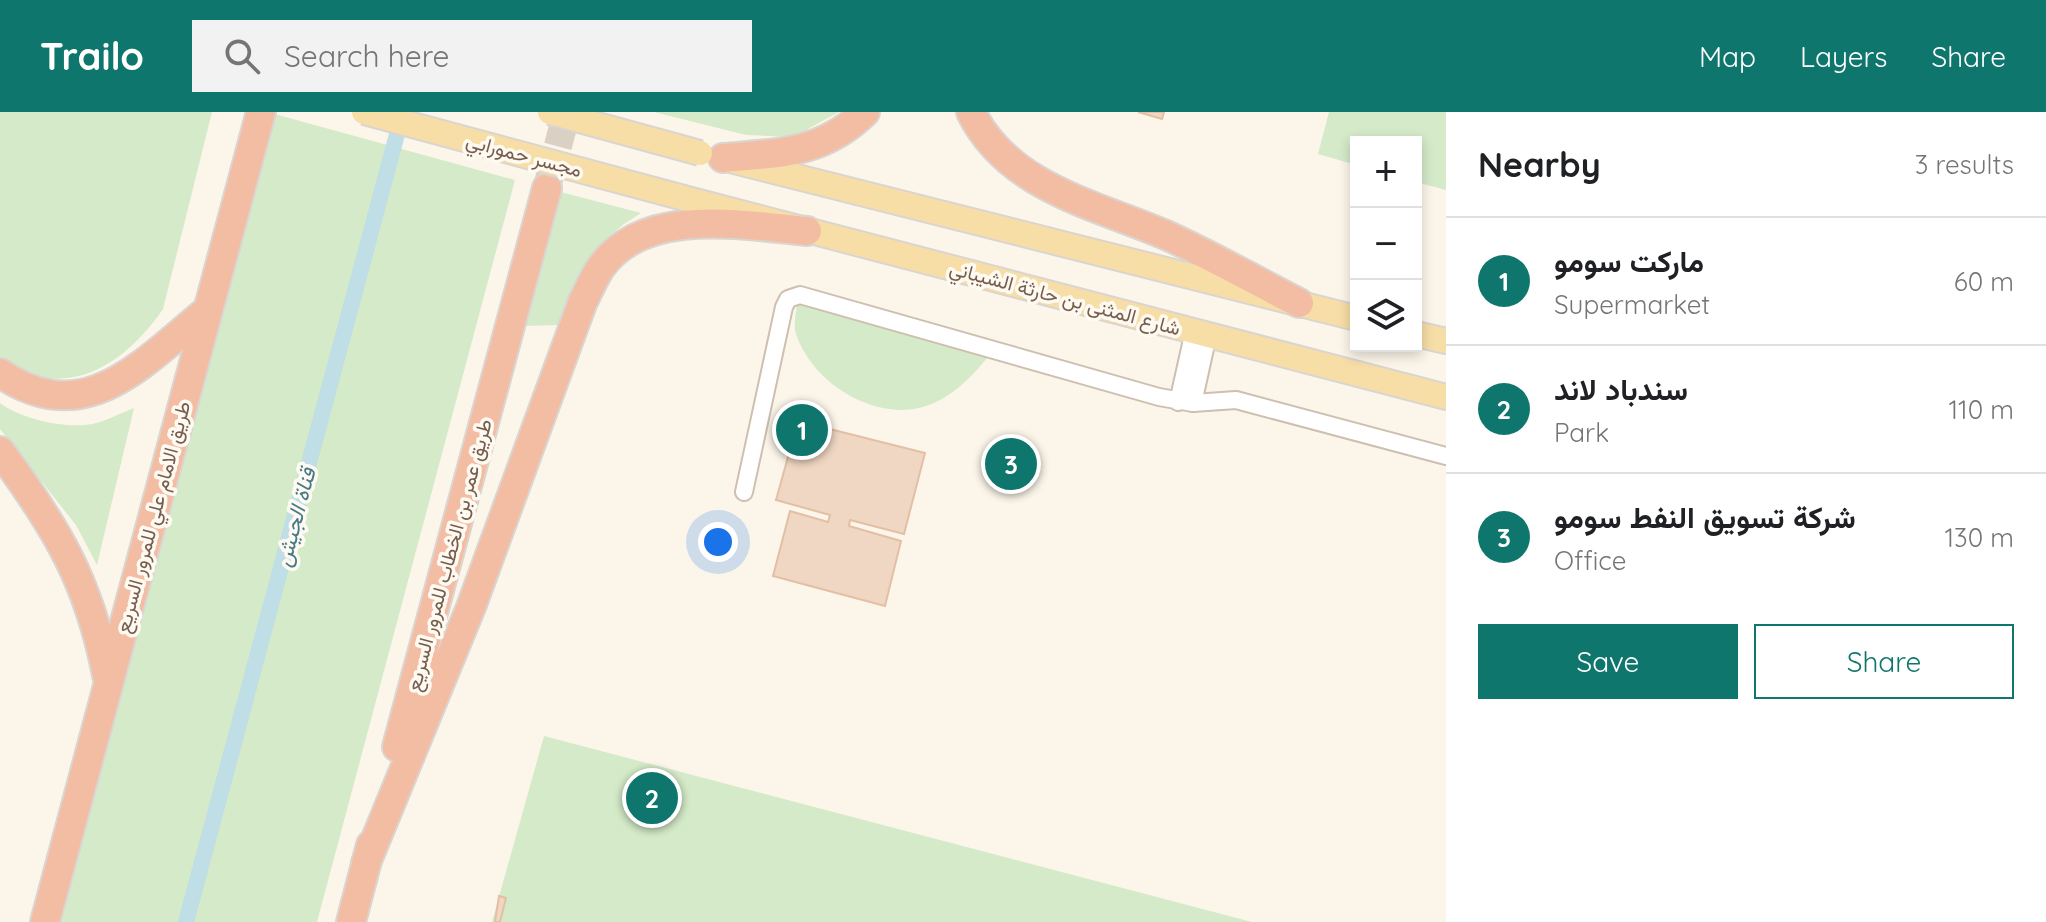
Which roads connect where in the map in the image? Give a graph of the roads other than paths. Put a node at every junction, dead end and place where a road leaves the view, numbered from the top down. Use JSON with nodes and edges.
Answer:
{"nodes":[{"id":1,"x":261,"y":112,"type":"edge"},
{"id":2,"x":364,"y":112,"type":"edge"},
{"id":3,"x":550,"y":112,"type":"edge"},
{"id":4,"x":865,"y":112,"type":"edge"},
{"id":5,"x":971,"y":112,"type":"edge"},
{"id":6,"x":712,"y":156,"type":"junction"},
{"id":7,"x":547,"y":188,"type":"tunnel mouth"},
{"id":8,"x":684,"y":198,"type":"joint"},
{"id":9,"x":807,"y":231,"type":"junction"},
{"id":10,"x":1299,"y":303,"type":"junction"},
{"id":11,"x":208,"y":310,"type":"junction"},
{"id":12,"x":1350,"y":316,"type":"edge"},
{"id":13,"x":1201,"y":333,"type":"junction"},
{"id":14,"x":1422,"y":335,"type":"edge"},
{"id":15,"x":1446,"y":341,"type":"edge"},
{"id":16,"x":0,"y":373,"type":"edge"},
{"id":17,"x":1446,"y":397,"type":"edge"},
{"id":18,"x":1186,"y":402,"type":"junction"},
{"id":19,"x":0,"y":451,"type":"edge"},
{"id":20,"x":1446,"y":456,"type":"edge"},
{"id":21,"x":744,"y":492,"type":"dead end"},
{"id":22,"x":108,"y":683,"type":"junction"},
{"id":23,"x":366,"y":863,"type":"junction"},
{"id":24,"x":45,"y":922,"type":"edge"},
{"id":25,"x":351,"y":922,"type":"edge"}],
"edges":[{"from":1,"to":11,"type":"highway","name":"طريق الامام علي للمرور السريع"},
{"from":2,"to":8,"type":"main road","name":"مجسر حمورابي","bridge":true},
{"from":3,"to":6,"type":"main road","bridge":true},
{"from":4,"to":6,"type":"highway"},
{"from":5,"to":10,"type":"highway"},
{"from":6,"to":10,"type":"main road"},
{"from":7,"to":23,"type":"highway","name":"طريق عمر بن الخطاب للمرور السريع"},
{"from":8,"to":9,"type":"main road","name":"شارع المثنى بن حارثة الشيباني"},
{"from":9,"to":13,"type":"main road","name":"شارع المثنى بن حارثة الشيباني"},
{"from":9,"to":23,"type":"highway"},
{"from":10,"to":12,"type":"main road"},
{"from":11,"to":16,"type":"highway"},
{"from":11,"to":22,"type":"highway","name":"طريق الامام علي للمرور السريع"},
{"from":13,"to":17,"type":"main road","name":"شارع المثنى بن حارثة الشيباني"},
{"from":13,"to":18,"type":"street"},
{"from":14,"to":15,"type":"main road"},
{"from":18,"to":20,"type":"street"},
{"from":18,"to":21,"type":"street"},
{"from":19,"to":22,"type":"highway"},
{"from":22,"to":24,"type":"highway","name":"طريق الامام علي للمرور السريع"},
{"from":23,"to":25,"type":"highway","name":"طريق عمر بن الخطاب للمرور السريع"}]}
